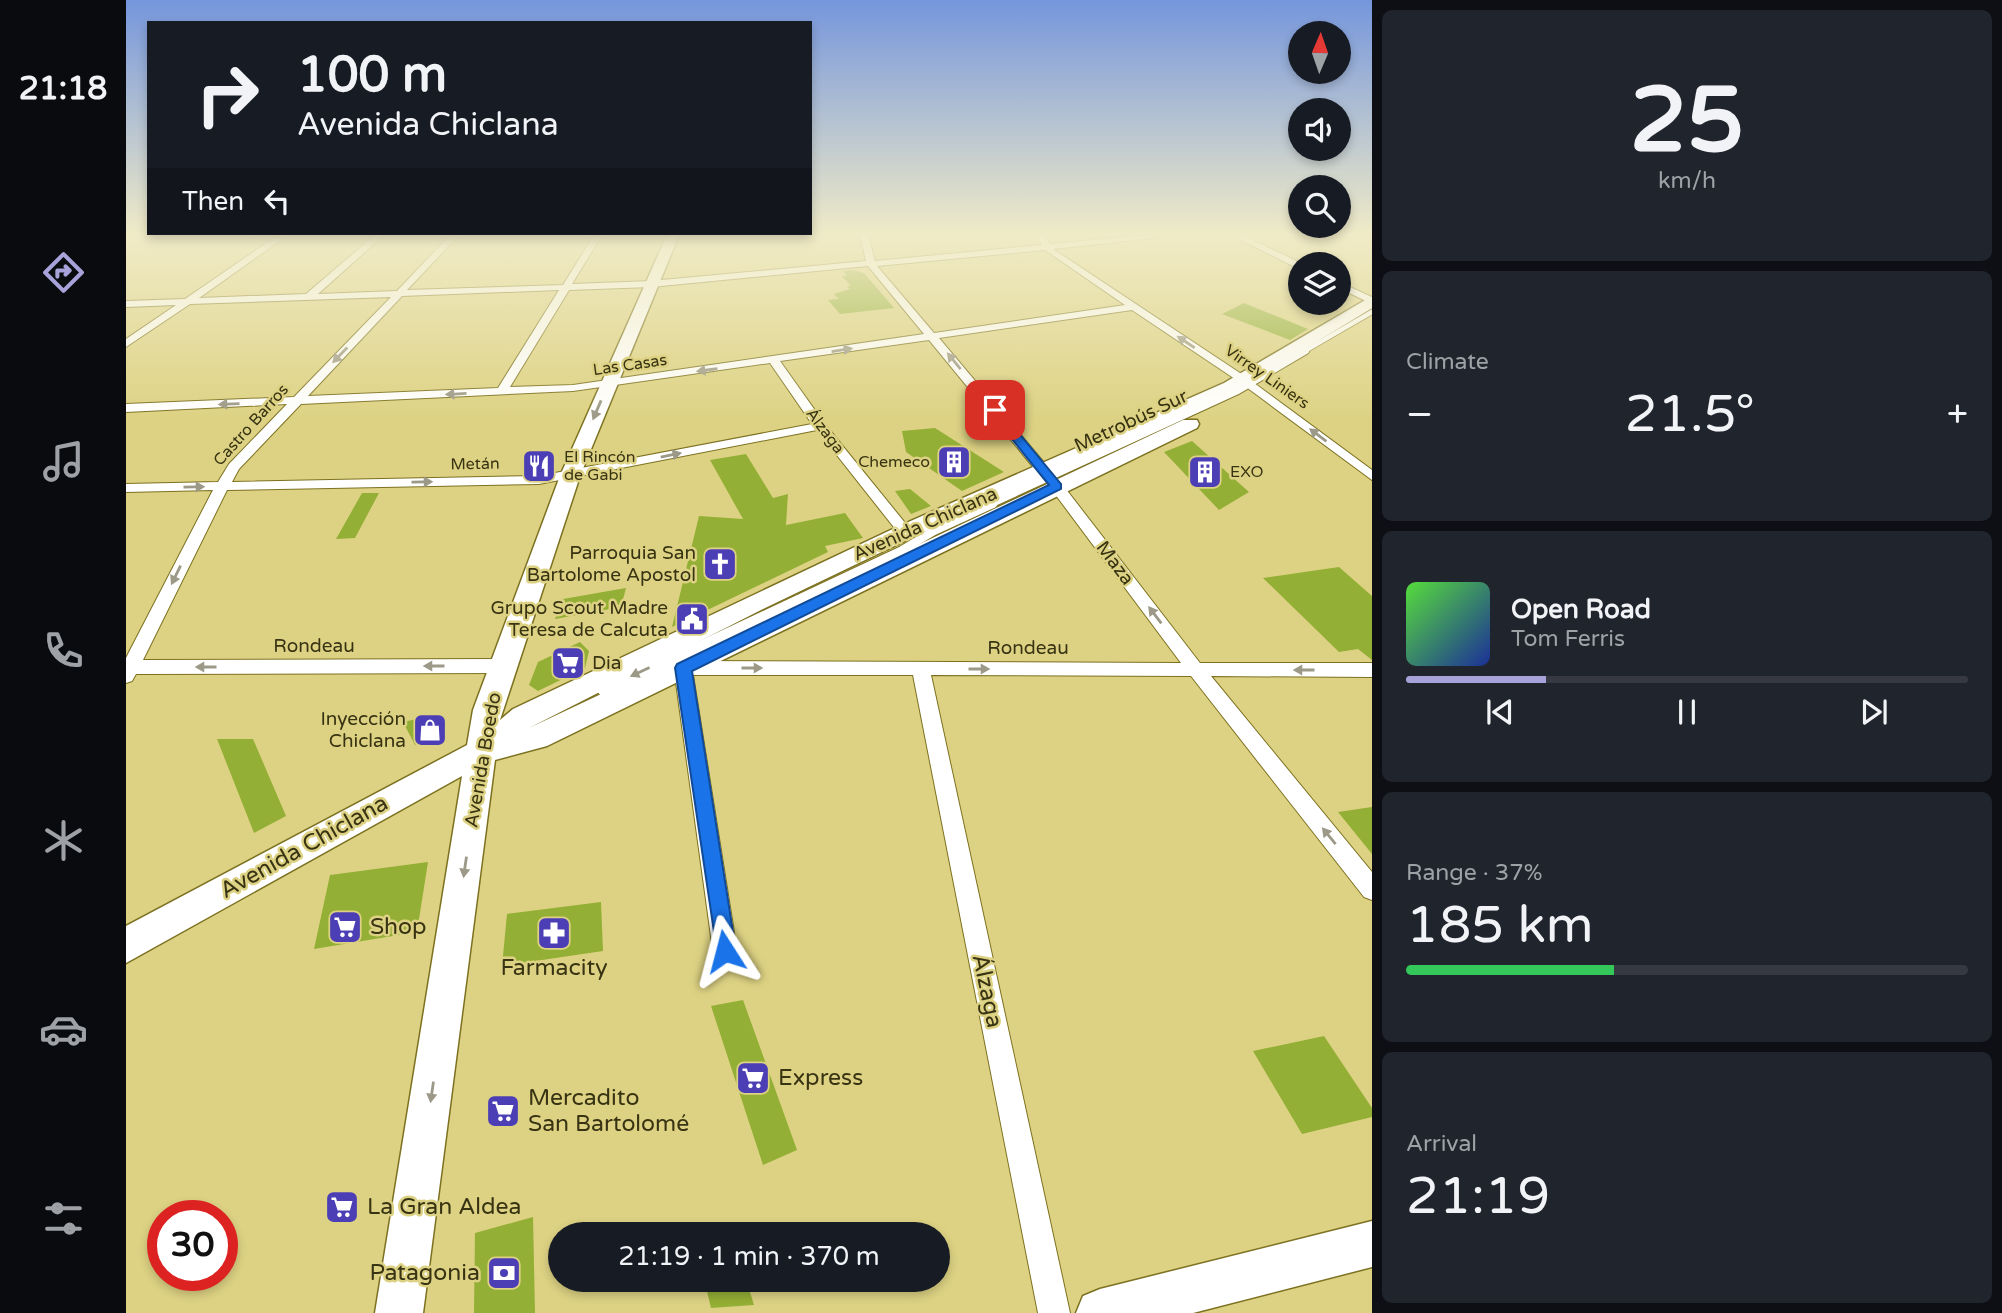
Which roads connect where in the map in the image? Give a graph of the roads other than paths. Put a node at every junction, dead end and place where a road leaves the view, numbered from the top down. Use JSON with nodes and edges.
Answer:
{"nodes":[{"id":1,"x":194,"y":296,"type":"edge"},
{"id":2,"x":310,"y":296,"type":"edge"},
{"id":3,"x":369,"y":296,"type":"edge"},
{"id":4,"x":397,"y":296,"type":"edge"},
{"id":5,"x":560,"y":296,"type":"edge"},
{"id":6,"x":646,"y":296,"type":"edge"},
{"id":7,"x":899,"y":296,"type":"edge"},
{"id":8,"x":1118,"y":296,"type":"edge"},
{"id":9,"x":307,"y":299,"type":"junction"},
{"id":10,"x":186,"y":302,"type":"junction"},
{"id":11,"x":1372,"y":302,"type":"edge"},
{"id":12,"x":126,"y":304,"type":"edge"},
{"id":13,"x":1133,"y":307,"type":"junction"},
{"id":14,"x":1372,"y":312,"type":"edge"},
{"id":15,"x":1372,"y":323,"type":"edge"},
{"id":16,"x":934,"y":336,"type":"junction"},
{"id":17,"x":126,"y":344,"type":"edge"},
{"id":18,"x":774,"y":360,"type":"junction"},
{"id":19,"x":608,"y":384,"type":"junction"},
{"id":20,"x":1250,"y":385,"type":"junction"},
{"id":21,"x":500,"y":392,"type":"junction"},
{"id":22,"x":295,"y":401,"type":"junction"},
{"id":23,"x":126,"y":408,"type":"edge"},
{"id":24,"x":820,"y":426,"type":"junction"},
{"id":25,"x":570,"y":476,"type":"junction"},
{"id":26,"x":1372,"y":477,"type":"edge"},
{"id":27,"x":1050,"y":478,"type":"junction"},
{"id":28,"x":221,"y":486,"type":"junction"},
{"id":29,"x":126,"y":488,"type":"edge"},
{"id":30,"x":905,"y":532,"type":"junction"},
{"id":31,"x":502,"y":666,"type":"junction"},
{"id":32,"x":683,"y":668,"type":"junction"},
{"id":33,"x":921,"y":669,"type":"junction"},
{"id":34,"x":128,"y":670,"type":"edge"},
{"id":35,"x":1196,"y":670,"type":"junction"},
{"id":36,"x":1372,"y":670,"type":"edge"},
{"id":37,"x":482,"y":751,"type":"junction"},
{"id":38,"x":1372,"y":889,"type":"edge"},
{"id":39,"x":126,"y":945,"type":"edge"},
{"id":40,"x":725,"y":951,"type":"dead end"},
{"id":41,"x":1372,"y":1244,"type":"edge"},
{"id":42,"x":399,"y":1313,"type":"edge"},
{"id":43,"x":1054,"y":1313,"type":"edge"},
{"id":44,"x":1100,"y":1313,"type":"edge"}],
"edges":[{"from":1,"to":10,"type":"street"},
{"from":2,"to":9,"type":"street"},
{"from":3,"to":9,"type":"street"},
{"from":4,"to":22,"type":"street","name":"Castro Barros","one_way":true},
{"from":5,"to":21,"type":"street"},
{"from":6,"to":19,"type":"main road","name":"Avenida Boedo"},
{"from":7,"to":16,"type":"street","name":"Maza"},
{"from":8,"to":13,"type":"street","name":"Virrey Liniers"},
{"from":9,"to":10,"type":"street"},
{"from":10,"to":12,"type":"street"},
{"from":10,"to":17,"type":"street"},
{"from":11,"to":20,"type":"main road","name":"Avenida Chiclana"},
{"from":13,"to":16,"type":"street","name":"Las Casas"},
{"from":20,"to":13,"type":"street","name":"Virrey Liniers","one_way":true},
{"from":14,"to":20,"type":"lane"},
{"from":15,"to":20,"type":"main road","name":"Avenida Chiclana"},
{"from":18,"to":16,"type":"street","name":"Las Casas","one_way":true},
{"from":27,"to":16,"type":"street","name":"Maza","one_way":true},
{"from":18,"to":19,"type":"street","name":"Las Casas","one_way":true},
{"from":18,"to":24,"type":"street","name":"Álzaga"},
{"from":19,"to":21,"type":"street","name":"Las Casas"},
{"from":19,"to":25,"type":"main road","name":"Avenida Boedo","one_way":true},
{"from":26,"to":20,"type":"street","name":"Virrey Liniers","one_way":true},
{"from":20,"to":27,"type":"main road","name":"Avenida Chiclana"},
{"from":21,"to":22,"type":"street","name":"Las Casas","one_way":true},
{"from":22,"to":23,"type":"street","name":"Las Casas","one_way":true},
{"from":22,"to":28,"type":"street","name":"Castro Barros"},
{"from":25,"to":24,"type":"street","name":"Metán","one_way":true},
{"from":24,"to":30,"type":"street","name":"Álzaga"},
{"from":28,"to":25,"type":"street","name":"Metán","one_way":true},
{"from":25,"to":31,"type":"main road","name":"Avenida Boedo"},
{"from":27,"to":30,"type":"main road","name":"Avenida Chiclana"},
{"from":27,"to":32,"type":"main road","name":"Avenida Chiclana"},
{"from":35,"to":27,"type":"street","name":"Maza","one_way":true},
{"from":27,"to":37,"type":"lane","one_way":true},
{"from":29,"to":28,"type":"street","name":"Metán","one_way":true},
{"from":28,"to":34,"type":"street","name":"Castro Barros","one_way":true},
{"from":30,"to":37,"type":"main road","name":"Avenida Chiclana"},
{"from":31,"to":34,"type":"street","name":"Rondeau","one_way":true},
{"from":31,"to":37,"type":"main road","name":"Avenida Boedo"},
{"from":32,"to":33,"type":"street","name":"Rondeau","one_way":true},
{"from":32,"to":37,"type":"main road","name":"Avenida Chiclana"},
{"from":32,"to":40,"type":"street"},
{"from":33,"to":35,"type":"street","name":"Rondeau","one_way":true},
{"from":33,"to":43,"type":"street","name":"Álzaga"},
{"from":36,"to":35,"type":"street","name":"Rondeau","one_way":true},
{"from":38,"to":35,"type":"street","name":"Maza","one_way":true},
{"from":37,"to":39,"type":"main road","name":"Avenida Chiclana"},
{"from":37,"to":42,"type":"main road","name":"Avenida Boedo","one_way":true},
{"from":41,"to":44,"type":"main road"}]}
